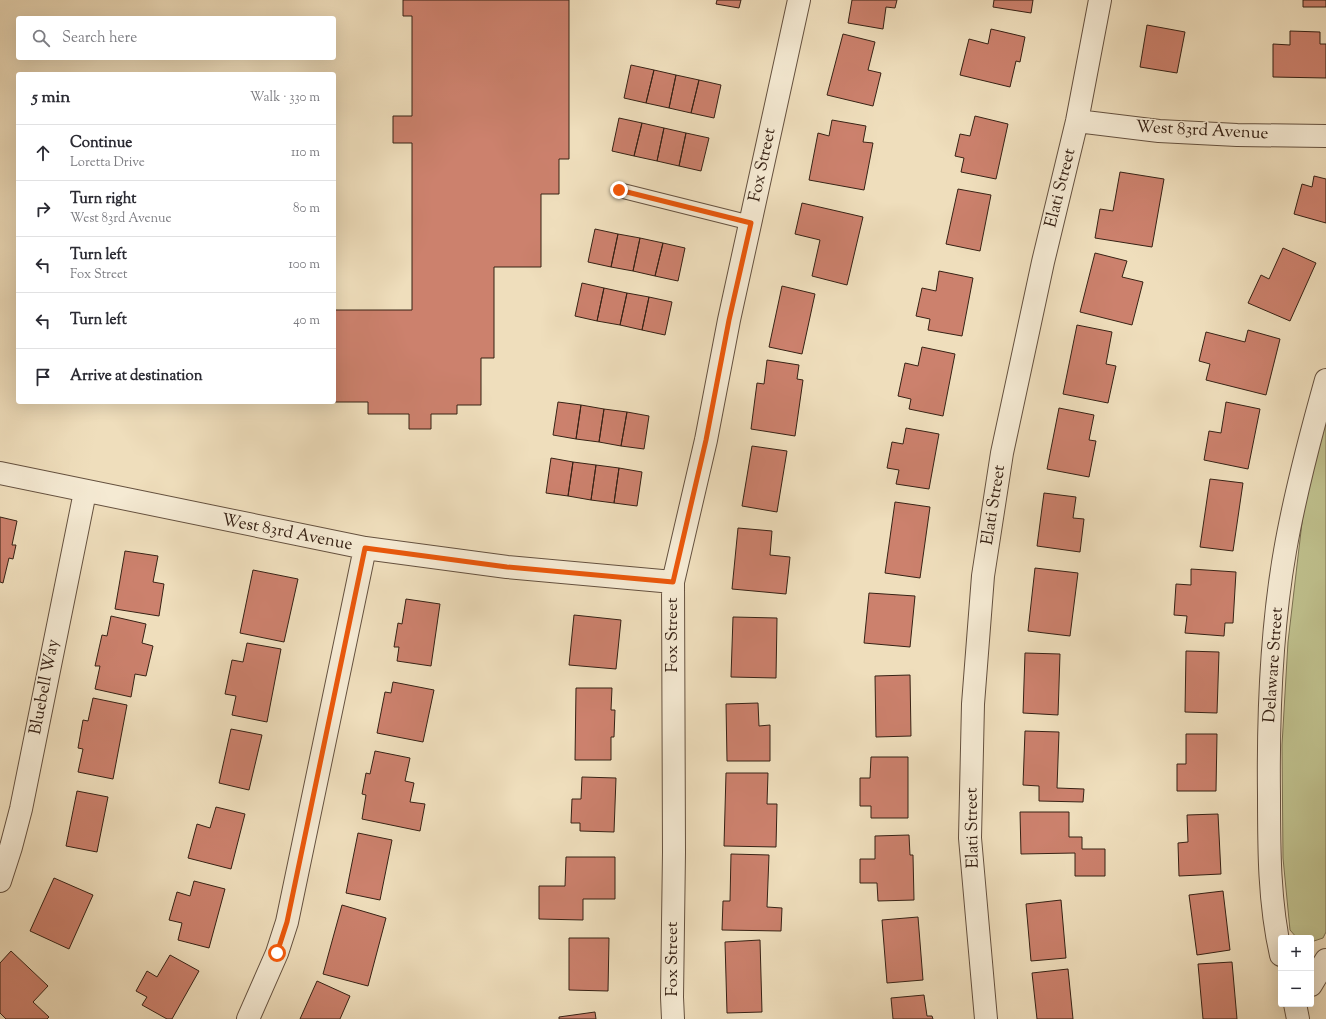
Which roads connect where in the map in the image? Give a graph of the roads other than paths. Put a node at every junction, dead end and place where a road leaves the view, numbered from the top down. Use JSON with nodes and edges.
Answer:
{"nodes":[{"id":1,"x":799,"y":0,"type":"edge"},
{"id":2,"x":1100,"y":0,"type":"edge"},
{"id":3,"x":1077,"y":121,"type":"junction"},
{"id":4,"x":1326,"y":136,"type":"edge"},
{"id":5,"x":619,"y":190,"type":"dead end"},
{"id":6,"x":751,"y":223,"type":"junction"},
{"id":7,"x":1326,"y":380,"type":"edge"},
{"id":8,"x":0,"y":474,"type":"edge"},
{"id":9,"x":85,"y":492,"type":"junction"},
{"id":10,"x":365,"y":548,"type":"junction"},
{"id":11,"x":673,"y":582,"type":"junction"},
{"id":12,"x":0,"y":881,"type":"edge"},
{"id":13,"x":1278,"y":938,"type":"edge"},
{"id":14,"x":1326,"y":960,"type":"edge"},
{"id":15,"x":1314,"y":979,"type":"edge"},
{"id":16,"x":248,"y":1019,"type":"edge"},
{"id":17,"x":673,"y":1019,"type":"edge"},
{"id":18,"x":986,"y":1019,"type":"edge"}],
"edges":[{"from":1,"to":6,"type":"street","name":"Fox Street"},
{"from":2,"to":3,"type":"street","name":"Elati Street"},
{"from":3,"to":4,"type":"street","name":"West 83rd Avenue"},
{"from":3,"to":18,"type":"street","name":"Elati Street"},
{"from":5,"to":6,"type":"lane"},
{"from":6,"to":11,"type":"street","name":"Fox Street"},
{"from":7,"to":13,"type":"street","name":"Delaware Street"},
{"from":8,"to":9,"type":"street","name":"West 83rd Avenue"},
{"from":9,"to":10,"type":"street","name":"West 83rd Avenue"},
{"from":9,"to":12,"type":"street","name":"Bluebell Way"},
{"from":10,"to":11,"type":"street","name":"West 83rd Avenue"},
{"from":10,"to":16,"type":"street"},
{"from":11,"to":17,"type":"street","name":"Fox Street"},
{"from":14,"to":15,"type":"street"}]}
